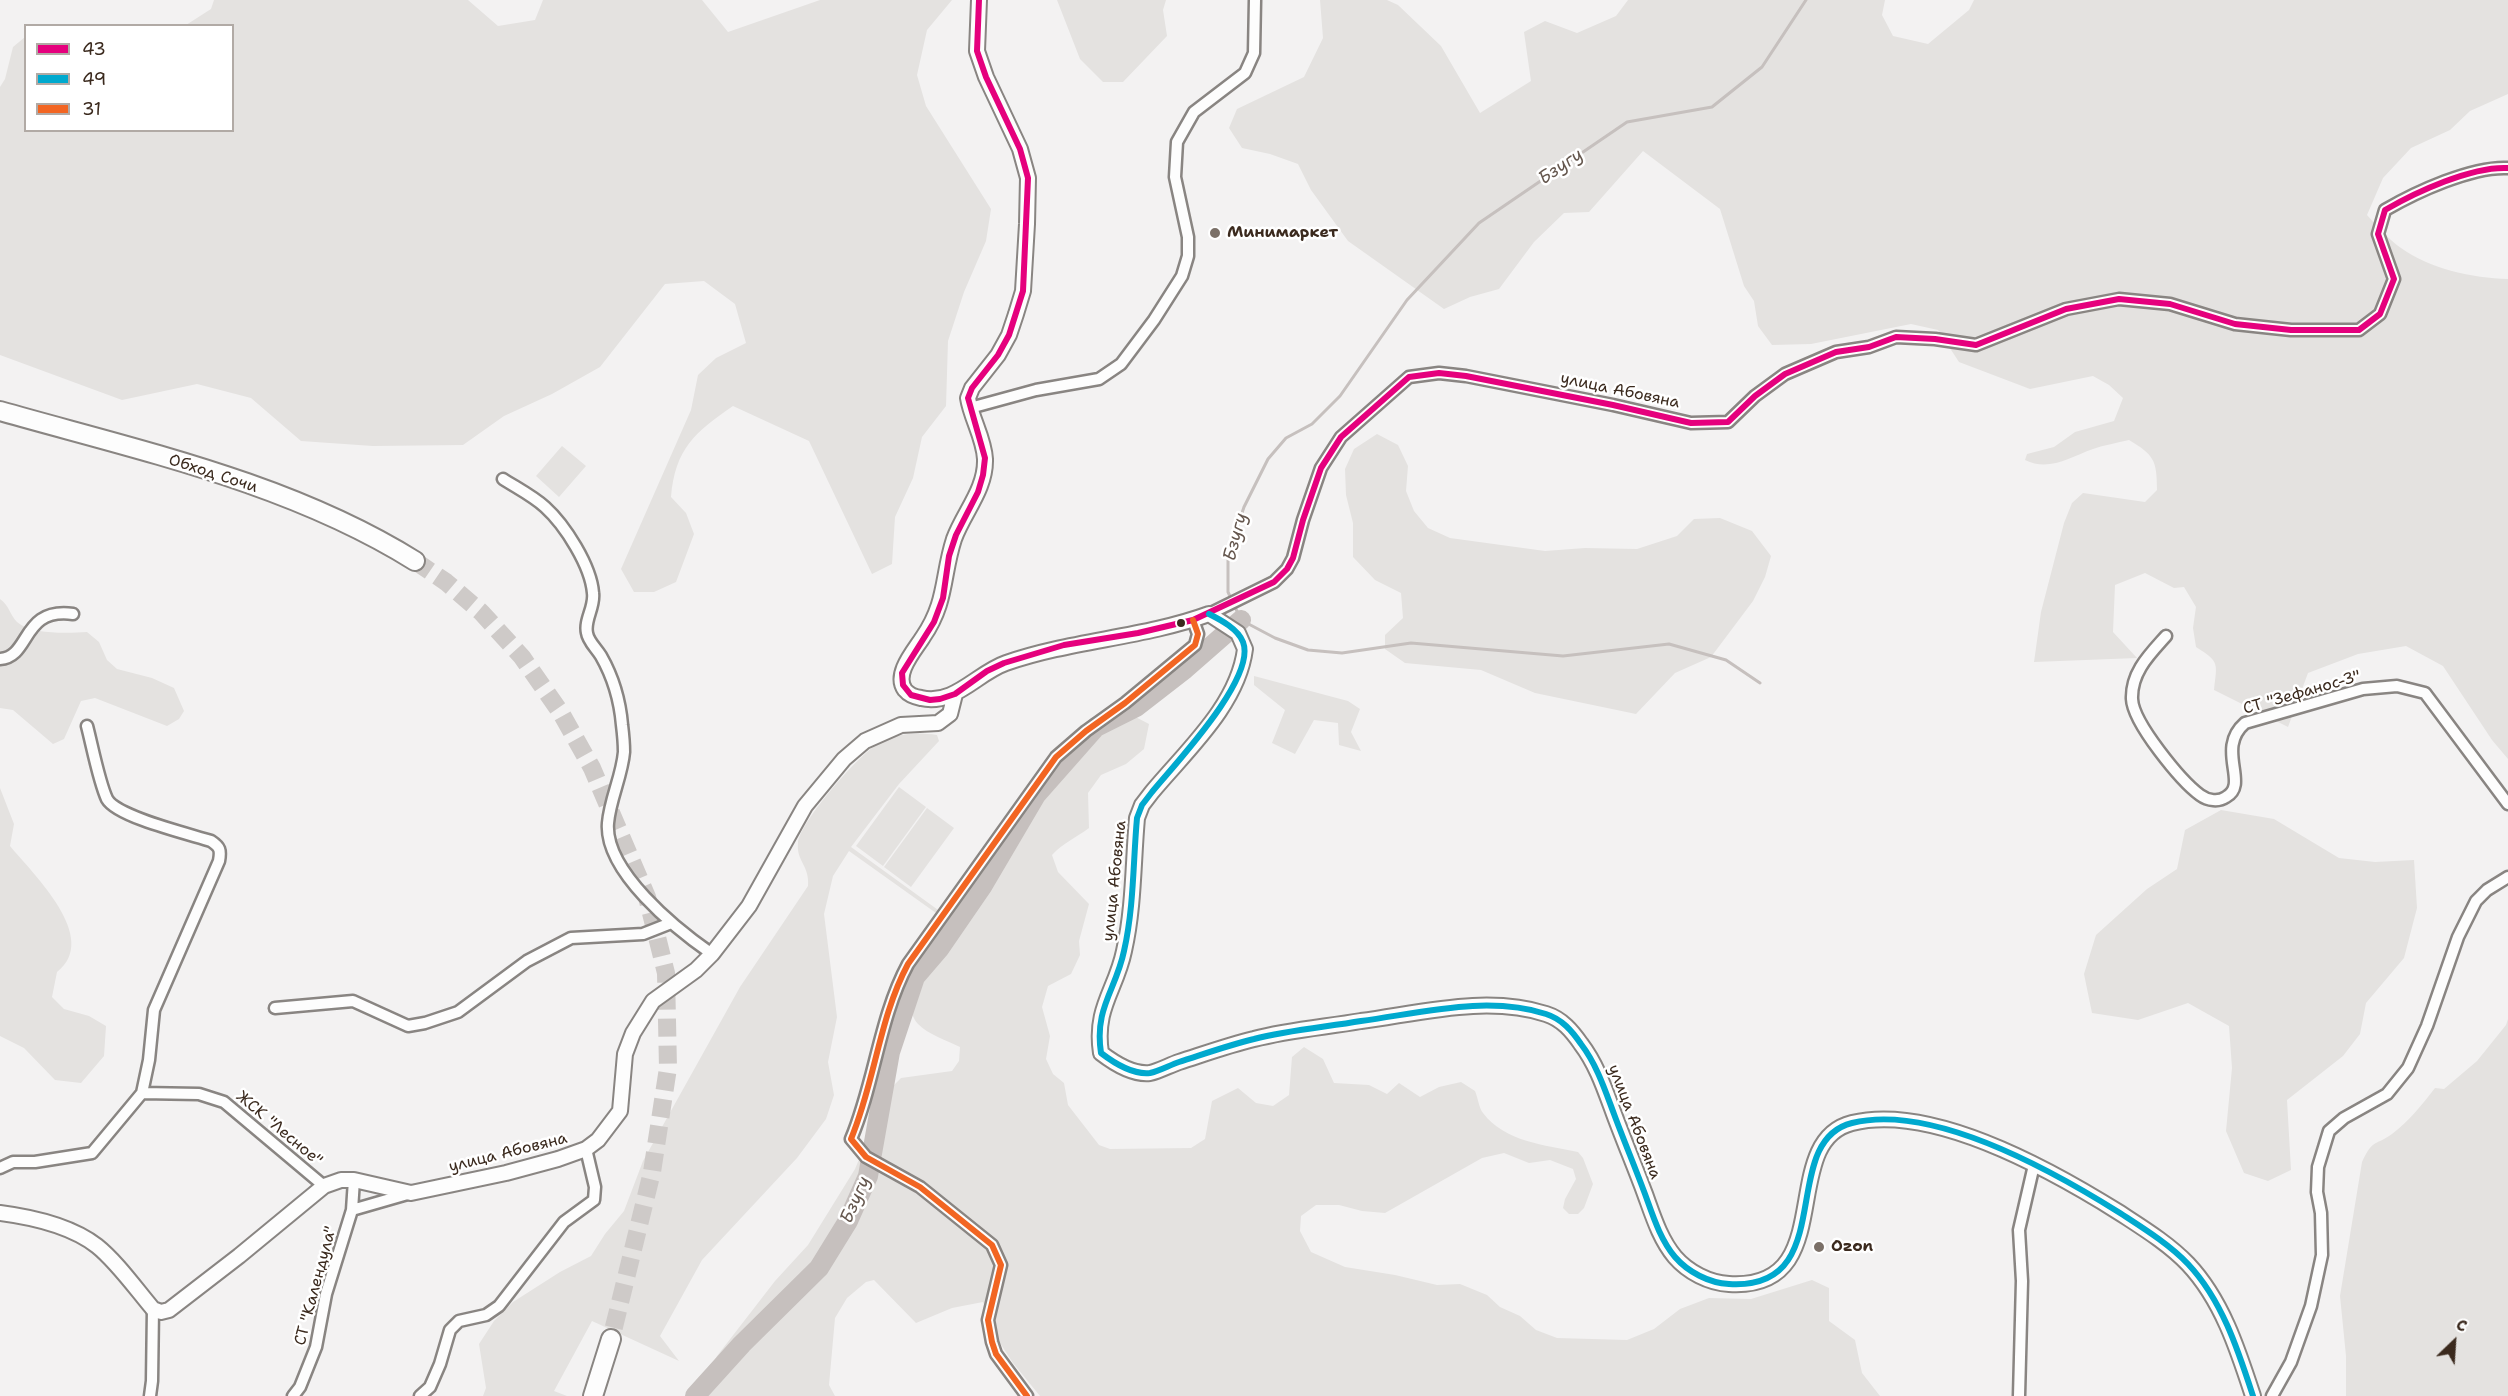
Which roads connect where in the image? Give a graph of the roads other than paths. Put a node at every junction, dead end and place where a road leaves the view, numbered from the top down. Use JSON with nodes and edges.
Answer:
{"nodes":[{"id":1,"x":979,"y":0,"type":"edge"},
{"id":2,"x":1255,"y":0,"type":"edge"},
{"id":3,"x":2508,"y":168,"type":"edge"},
{"id":4,"x":969,"y":408,"type":"junction"},
{"id":5,"x":0,"y":411,"type":"edge"},
{"id":6,"x":503,"y":479,"type":"dead end"},
{"id":7,"x":416,"y":561,"type":"tunnel mouth"},
{"id":8,"x":73,"y":614,"type":"dead end"},
{"id":9,"x":1209,"y":614,"type":"junction"},
{"id":10,"x":1192,"y":620,"type":"junction"},
{"id":11,"x":2166,"y":636,"type":"dead end"},
{"id":12,"x":0,"y":659,"type":"edge"},
{"id":13,"x":955,"y":694,"type":"junction"},
{"id":14,"x":87,"y":726,"type":"dead end"},
{"id":15,"x":2508,"y":804,"type":"edge"},
{"id":16,"x":2508,"y":878,"type":"edge"},
{"id":17,"x":671,"y":923,"type":"junction"},
{"id":18,"x":712,"y":954,"type":"junction"},
{"id":19,"x":275,"y":1008,"type":"dead end"},
{"id":20,"x":142,"y":1093,"type":"junction"},
{"id":21,"x":586,"y":1149,"type":"junction"},
{"id":22,"x":2034,"y":1165,"type":"junction"},
{"id":23,"x":0,"y":1168,"type":"edge"},
{"id":24,"x":354,"y":1180,"type":"junction"},
{"id":25,"x":324,"y":1186,"type":"junction"},
{"id":26,"x":411,"y":1193,"type":"junction"},
{"id":27,"x":352,"y":1210,"type":"junction"},
{"id":28,"x":0,"y":1213,"type":"edge"},
{"id":29,"x":153,"y":1309,"type":"junction"},
{"id":30,"x":611,"y":1339,"type":"tunnel mouth"},
{"id":31,"x":150,"y":1396,"type":"edge"},
{"id":32,"x":293,"y":1396,"type":"edge"},
{"id":33,"x":420,"y":1396,"type":"edge"},
{"id":34,"x":593,"y":1396,"type":"edge"},
{"id":35,"x":1027,"y":1396,"type":"edge"},
{"id":36,"x":2019,"y":1396,"type":"edge"},
{"id":37,"x":2253,"y":1396,"type":"edge"},
{"id":38,"x":2272,"y":1396,"type":"edge"}],
"edges":[{"from":1,"to":4,"type":"street"},
{"from":2,"to":4,"type":"street"},
{"from":3,"to":9,"type":"street","name":"улица Абовяна"},
{"from":4,"to":13,"type":"street","name":"улица Абовяна"},
{"from":5,"to":7,"type":"highway","name":"Обход Сочи"},
{"from":6,"to":17,"type":"street"},
{"from":8,"to":12,"type":"street"},
{"from":9,"to":10,"type":"street","name":"улица Абовяна"},
{"from":9,"to":22,"type":"street","name":"улица Абовяна"},
{"from":10,"to":13,"type":"street","name":"улица Абовяна"},
{"from":10,"to":35,"type":"street"},
{"from":11,"to":15,"type":"street","name":"СТ \"Зефанос-3\""},
{"from":13,"to":18,"type":"street","name":"улица Абовяна"},
{"from":14,"to":20,"type":"street"},
{"from":16,"to":38,"type":"street"},
{"from":17,"to":18,"type":"street"},
{"from":17,"to":19,"type":"street"},
{"from":18,"to":21,"type":"street","name":"улица Абовяна"},
{"from":20,"to":23,"type":"street"},
{"from":20,"to":25,"type":"street","name":"ЖСК \"Лесное\""},
{"from":21,"to":26,"type":"street","name":"улица Абовяна"},
{"from":21,"to":33,"type":"street"},
{"from":22,"to":36,"type":"street"},
{"from":22,"to":37,"type":"street","name":"улица Абовяна"},
{"from":24,"to":25,"type":"street","name":"улица Абовяна"},
{"from":24,"to":26,"type":"street","name":"улица Абовяна"},
{"from":24,"to":27,"type":"street","name":"СТ \"Календула\""},
{"from":25,"to":29,"type":"street","name":"улица Абовяна"},
{"from":26,"to":27,"type":"street"},
{"from":27,"to":32,"type":"street","name":"СТ \"Календула\""},
{"from":28,"to":29,"type":"street"},
{"from":29,"to":31,"type":"street"},
{"from":30,"to":34,"type":"highway"}]}
